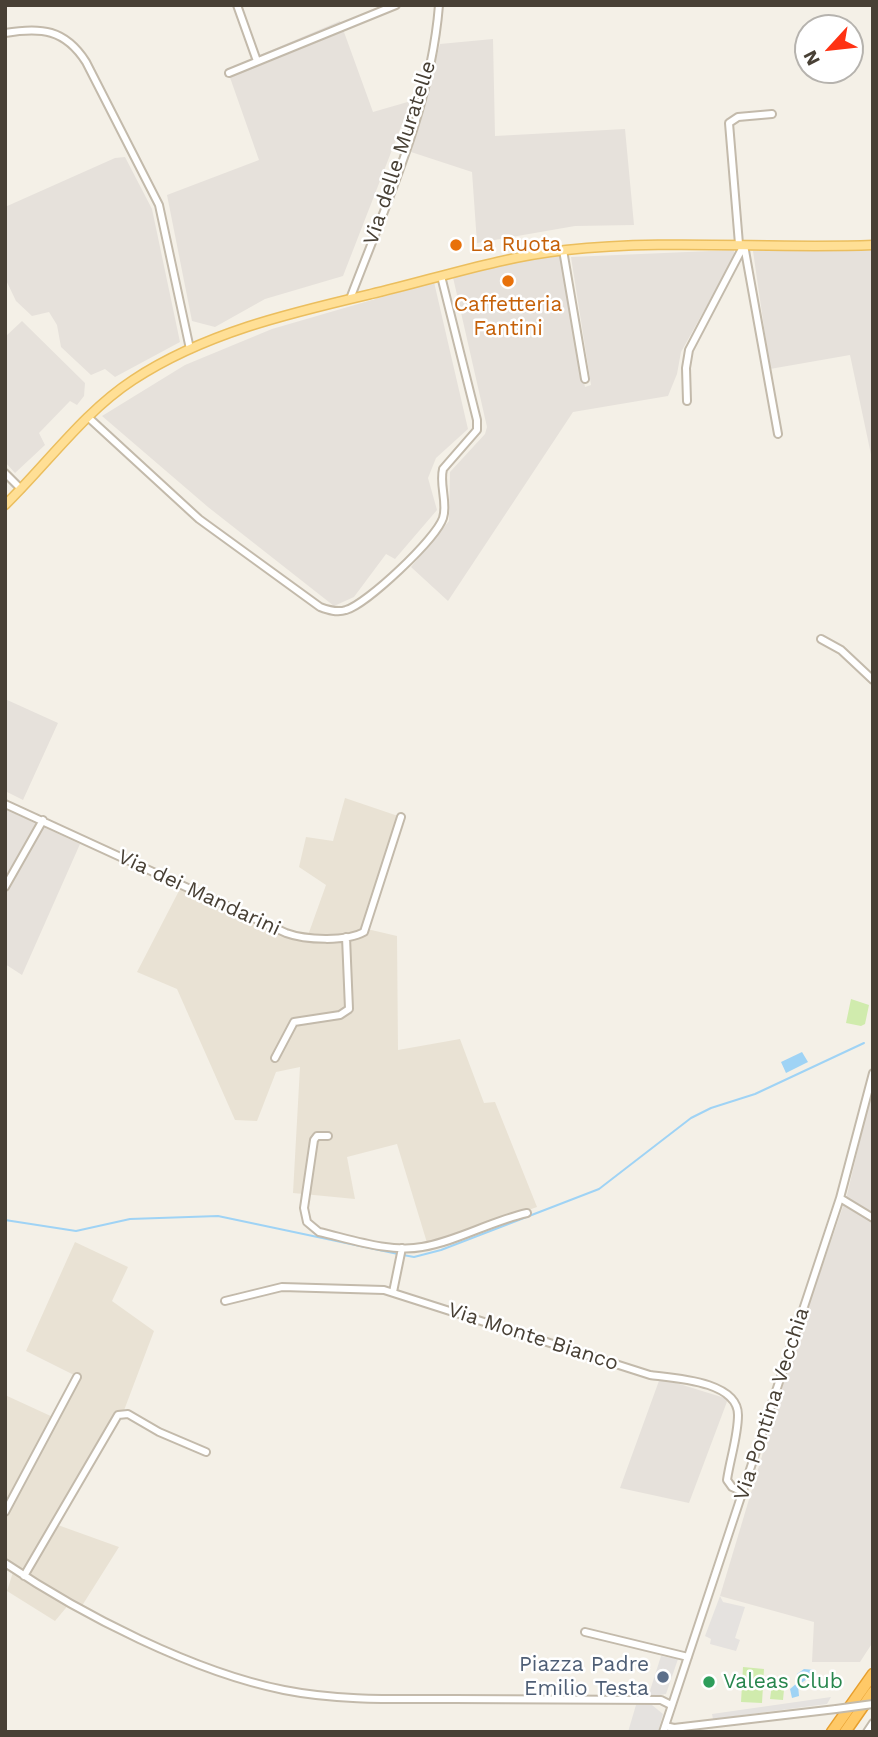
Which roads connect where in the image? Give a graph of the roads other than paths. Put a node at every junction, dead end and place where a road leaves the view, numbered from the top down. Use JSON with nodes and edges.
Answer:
{"nodes":[{"id":1,"x":237,"y":5,"type":"edge"},
{"id":2,"x":396,"y":5,"type":"edge"},
{"id":3,"x":439,"y":5,"type":"edge"},
{"id":4,"x":5,"y":33,"type":"edge"},
{"id":5,"x":257,"y":61,"type":"junction"},
{"id":6,"x":229,"y":73,"type":"dead end"},
{"id":7,"x":772,"y":114,"type":"dead end"},
{"id":8,"x":742,"y":245,"type":"junction"},
{"id":9,"x":873,"y":245,"type":"edge"},
{"id":10,"x":563,"y":250,"type":"junction"},
{"id":11,"x":441,"y":276,"type":"junction"},
{"id":12,"x":350,"y":299,"type":"junction"},
{"id":13,"x":190,"y":349,"type":"junction"},
{"id":14,"x":585,"y":379,"type":"dead end"},
{"id":15,"x":687,"y":401,"type":"dead end"},
{"id":16,"x":89,"y":418,"type":"junction"},
{"id":17,"x":778,"y":433,"type":"dead end"},
{"id":18,"x":5,"y":473,"type":"edge"},
{"id":19,"x":21,"y":489,"type":"junction"},
{"id":20,"x":5,"y":505,"type":"edge"},
{"id":21,"x":821,"y":639,"type":"dead end"},
{"id":22,"x":873,"y":680,"type":"edge"},
{"id":23,"x":5,"y":804,"type":"edge"},
{"id":24,"x":401,"y":817,"type":"dead end"},
{"id":25,"x":43,"y":820,"type":"junction"},
{"id":26,"x":5,"y":887,"type":"edge"},
{"id":27,"x":346,"y":936,"type":"junction"},
{"id":28,"x":275,"y":1058,"type":"dead end"},
{"id":29,"x":873,"y":1073,"type":"edge"},
{"id":30,"x":328,"y":1136,"type":"dead end"},
{"id":31,"x":840,"y":1198,"type":"junction"},
{"id":32,"x":527,"y":1213,"type":"dead end"},
{"id":33,"x":873,"y":1218,"type":"edge"},
{"id":34,"x":402,"y":1248,"type":"junction"},
{"id":35,"x":393,"y":1292,"type":"junction"},
{"id":36,"x":225,"y":1301,"type":"dead end"},
{"id":37,"x":77,"y":1377,"type":"dead end"},
{"id":38,"x":206,"y":1452,"type":"dead end"},
{"id":39,"x":743,"y":1492,"type":"junction"},
{"id":40,"x":5,"y":1512,"type":"edge"},
{"id":41,"x":5,"y":1563,"type":"edge"},
{"id":42,"x":24,"y":1576,"type":"junction"},
{"id":43,"x":585,"y":1632,"type":"dead end"},
{"id":44,"x":688,"y":1657,"type":"junction"},
{"id":45,"x":873,"y":1674,"type":"edge"},
{"id":46,"x":873,"y":1692,"type":"edge"},
{"id":47,"x":873,"y":1704,"type":"edge"},
{"id":48,"x":671,"y":1705,"type":"junction"},
{"id":49,"x":873,"y":1723,"type":"edge"},
{"id":50,"x":664,"y":1729,"type":"edge"},
{"id":51,"x":832,"y":1732,"type":"edge"},
{"id":52,"x":845,"y":1732,"type":"edge"},
{"id":53,"x":867,"y":1732,"type":"edge"}],
"edges":[{"from":1,"to":5,"type":"street"},
{"from":2,"to":5,"type":"street"},
{"from":3,"to":12,"type":"street","name":"Via delle Muratelle"},
{"from":4,"to":13,"type":"street"},
{"from":5,"to":6,"type":"street"},
{"from":7,"to":8,"type":"street"},
{"from":8,"to":9,"type":"main road"},
{"from":8,"to":10,"type":"main road"},
{"from":8,"to":15,"type":"street"},
{"from":8,"to":17,"type":"street"},
{"from":10,"to":11,"type":"main road"},
{"from":10,"to":14,"type":"street"},
{"from":11,"to":12,"type":"main road"},
{"from":11,"to":16,"type":"street"},
{"from":12,"to":13,"type":"main road"},
{"from":13,"to":16,"type":"main road"},
{"from":16,"to":19,"type":"main road"},
{"from":18,"to":19,"type":"street"},
{"from":19,"to":20,"type":"main road"},
{"from":21,"to":22,"type":"street"},
{"from":23,"to":25,"type":"street","name":"Via dei Mandarini"},
{"from":24,"to":27,"type":"street"},
{"from":25,"to":26,"type":"street"},
{"from":25,"to":27,"type":"street","name":"Via dei Mandarini"},
{"from":27,"to":28,"type":"street"},
{"from":29,"to":31,"type":"street","name":"Via Pontina Vecchia"},
{"from":30,"to":34,"type":"street"},
{"from":31,"to":33,"type":"street"},
{"from":31,"to":39,"type":"street","name":"Via Pontina Vecchia"},
{"from":32,"to":34,"type":"street"},
{"from":34,"to":35,"type":"street"},
{"from":35,"to":36,"type":"street","name":"Via Monte Bianco"},
{"from":35,"to":39,"type":"street","name":"Via Monte Bianco"},
{"from":37,"to":40,"type":"street"},
{"from":38,"to":42,"type":"street"},
{"from":39,"to":44,"type":"street","name":"Via Pontina Vecchia"},
{"from":41,"to":42,"type":"street"},
{"from":42,"to":48,"type":"street"},
{"from":43,"to":44,"type":"street"},
{"from":44,"to":48,"type":"street","name":"Via Pontina Vecchia"},
{"from":45,"to":51,"type":"highway"},
{"from":46,"to":52,"type":"highway"},
{"from":47,"to":50,"type":"street","bridge":true},
{"from":48,"to":50,"type":"street","name":"Via Pontina Vecchia"},
{"from":49,"to":53,"type":"street"}]}
